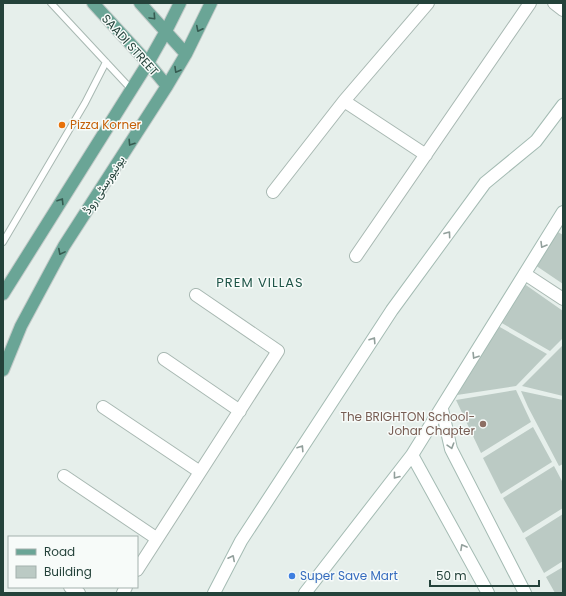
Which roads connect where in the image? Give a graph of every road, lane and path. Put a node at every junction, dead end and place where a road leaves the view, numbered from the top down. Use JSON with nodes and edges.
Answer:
{"nodes":[{"id":1,"x":51,"y":3,"type":"edge"},
{"id":2,"x":93,"y":3,"type":"edge"},
{"id":3,"x":140,"y":3,"type":"edge"},
{"id":4,"x":180,"y":3,"type":"edge"},
{"id":5,"x":211,"y":3,"type":"edge"},
{"id":6,"x":428,"y":3,"type":"edge"},
{"id":7,"x":530,"y":3,"type":"edge"},
{"id":8,"x":554,"y":3,"type":"edge"},
{"id":9,"x":563,"y":10,"type":"edge"},
{"id":10,"x":166,"y":32,"type":"junction"},
{"id":11,"x":186,"y":54,"type":"junction"},
{"id":12,"x":106,"y":62,"type":"junction"},
{"id":13,"x":148,"y":63,"type":"junction"},
{"id":14,"x":167,"y":86,"type":"junction"},
{"id":15,"x":131,"y":89,"type":"junction"},
{"id":16,"x":344,"y":101,"type":"junction"},
{"id":17,"x":563,"y":105,"type":"edge"},
{"id":18,"x":426,"y":156,"type":"junction"},
{"id":19,"x":273,"y":192,"type":"dead end"},
{"id":20,"x":563,"y":212,"type":"edge"},
{"id":21,"x":3,"y":242,"type":"edge"},
{"id":22,"x":356,"y":256,"type":"dead end"},
{"id":23,"x":525,"y":274,"type":"junction"},
{"id":24,"x":3,"y":294,"type":"edge"},
{"id":25,"x":196,"y":295,"type":"dead end"},
{"id":26,"x":563,"y":299,"type":"edge"},
{"id":27,"x":164,"y":359,"type":"dead end"},
{"id":28,"x":3,"y":370,"type":"edge"},
{"id":29,"x":103,"y":407,"type":"dead end"},
{"id":30,"x":442,"y":408,"type":"junction"},
{"id":31,"x":240,"y":411,"type":"junction"},
{"id":32,"x":412,"y":455,"type":"junction"},
{"id":33,"x":200,"y":472,"type":"junction"},
{"id":34,"x":64,"y":476,"type":"dead end"},
{"id":35,"x":156,"y":538,"type":"junction"},
{"id":36,"x":138,"y":568,"type":"edge"},
{"id":37,"x":214,"y":593,"type":"edge"},
{"id":38,"x":305,"y":593,"type":"edge"},
{"id":39,"x":488,"y":593,"type":"edge"},
{"id":40,"x":525,"y":593,"type":"edge"}],
"edges":[{"from":1,"to":12,"type":"lane"},
{"from":2,"to":13,"type":"main road","name":"SAADI STREET"},
{"from":3,"to":10,"type":"main road","one_way":true},
{"from":4,"to":10,"type":"main road"},
{"from":5,"to":11,"type":"main road","name":"یونیورسٹی روڈ","one_way":true},
{"from":6,"to":16,"type":"street"},
{"from":7,"to":18,"type":"street"},
{"from":8,"to":9,"type":"street"},
{"from":10,"to":11,"type":"main road"},
{"from":10,"to":13,"type":"main road"},
{"from":11,"to":14,"type":"main road","name":"یونیورسٹی روڈ","one_way":true},
{"from":12,"to":15,"type":"lane"},
{"from":12,"to":21,"type":"lane"},
{"from":13,"to":14,"type":"main road","name":"SAADI STREET"},
{"from":13,"to":15,"type":"main road"},
{"from":14,"to":28,"type":"main road","name":"یونیورسٹی روڈ","one_way":true},
{"from":24,"to":15,"type":"main road","one_way":true},
{"from":16,"to":18,"type":"street"},
{"from":16,"to":19,"type":"street"},
{"from":37,"to":17,"type":"street","one_way":true},
{"from":18,"to":22,"type":"street"},
{"from":20,"to":23,"type":"street","one_way":true},
{"from":23,"to":26,"type":"street"},
{"from":23,"to":30,"type":"street","one_way":true},
{"from":25,"to":31,"type":"street"},
{"from":27,"to":31,"type":"street"},
{"from":29,"to":33,"type":"street"},
{"from":30,"to":32,"type":"street"},
{"from":30,"to":40,"type":"street","one_way":true},
{"from":31,"to":33,"type":"street"},
{"from":32,"to":38,"type":"street","one_way":true},
{"from":39,"to":32,"type":"street","one_way":true},
{"from":33,"to":35,"type":"street"},
{"from":34,"to":35,"type":"street"},
{"from":35,"to":36,"type":"street"}]}
